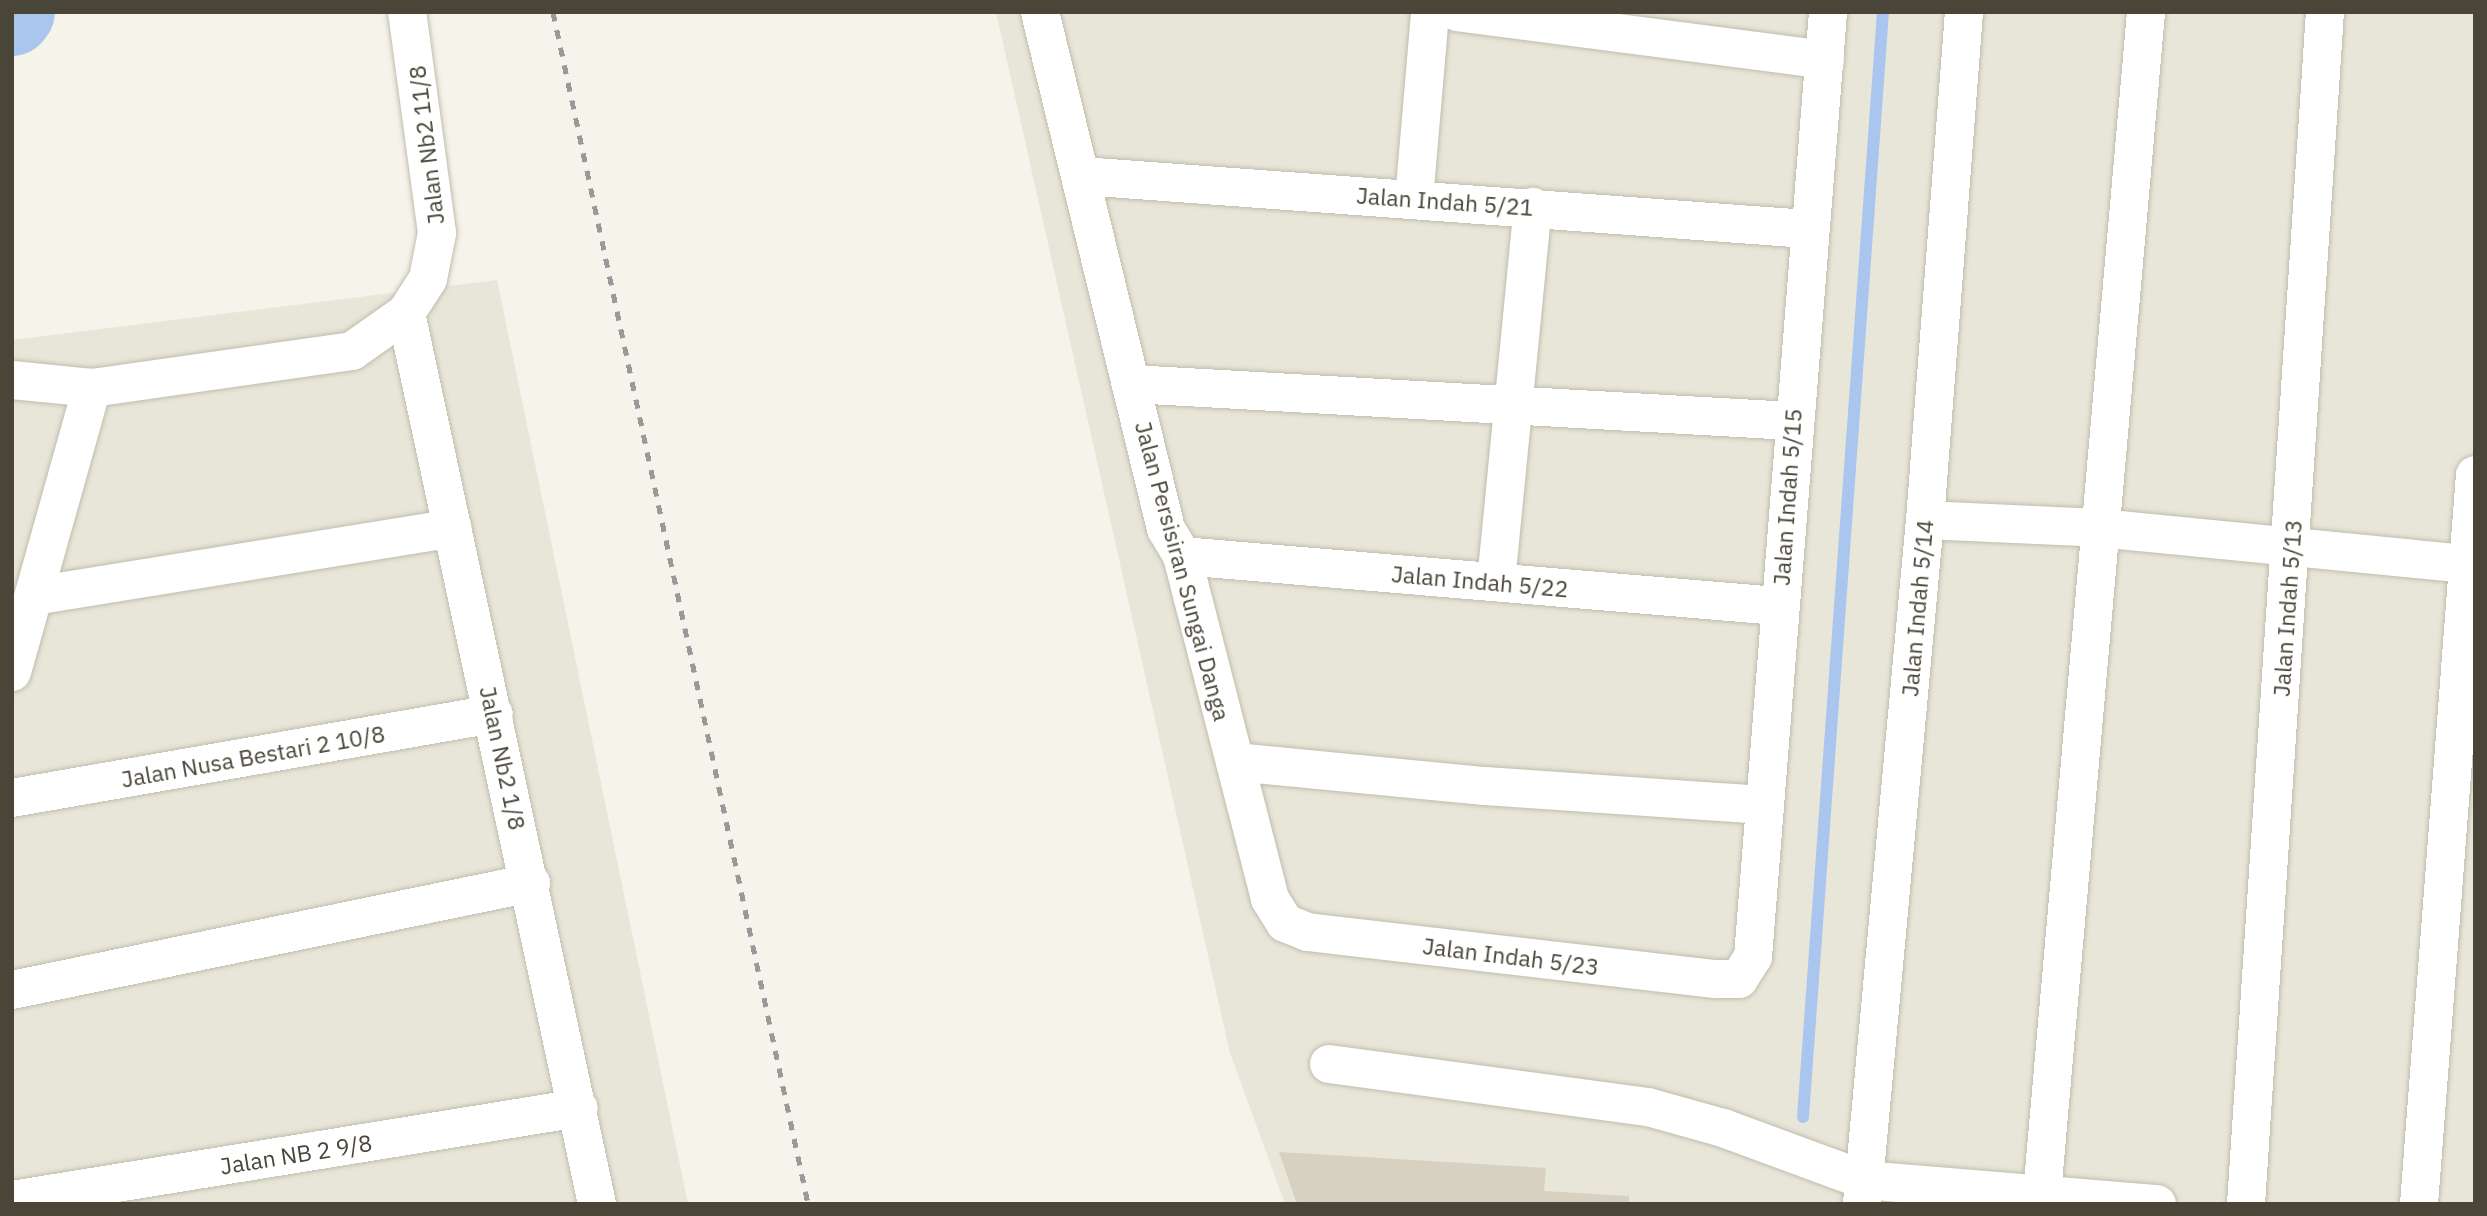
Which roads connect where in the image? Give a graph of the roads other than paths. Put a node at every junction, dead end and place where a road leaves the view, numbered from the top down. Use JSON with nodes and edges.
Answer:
{"nodes":[{"id":1,"x":407,"y":12,"type":"edge"},
{"id":2,"x":1040,"y":12,"type":"edge"},
{"id":3,"x":1430,"y":12,"type":"edge"},
{"id":4,"x":1457,"y":12,"type":"edge"},
{"id":5,"x":1828,"y":12,"type":"edge"},
{"id":6,"x":1964,"y":12,"type":"edge"},
{"id":7,"x":2146,"y":12,"type":"edge"},
{"id":8,"x":2325,"y":12,"type":"edge"},
{"id":9,"x":1825,"y":60,"type":"junction"},
{"id":10,"x":1082,"y":176,"type":"junction"},
{"id":11,"x":1414,"y":200,"type":"junction"},
{"id":12,"x":1533,"y":207,"type":"junction"},
{"id":13,"x":1808,"y":229,"type":"junction"},
{"id":14,"x":407,"y":313,"type":"junction"},
{"id":15,"x":22,"y":382,"type":"edge"},
{"id":16,"x":1132,"y":384,"type":"junction"},
{"id":17,"x":93,"y":388,"type":"junction"},
{"id":18,"x":1514,"y":403,"type":"junction"},
{"id":19,"x":1792,"y":421,"type":"junction"},
{"id":20,"x":2475,"y":475,"type":"edge"},
{"id":21,"x":1925,"y":520,"type":"junction"},
{"id":22,"x":453,"y":528,"type":"junction"},
{"id":23,"x":2099,"y":528,"type":"junction"},
{"id":24,"x":2291,"y":550,"type":"junction"},
{"id":25,"x":1182,"y":556,"type":"junction"},
{"id":26,"x":2471,"y":565,"type":"edge"},
{"id":27,"x":1496,"y":582,"type":"junction"},
{"id":28,"x":33,"y":596,"type":"junction"},
{"id":29,"x":1778,"y":606,"type":"junction"},
{"id":30,"x":12,"y":671,"type":"edge"},
{"id":31,"x":494,"y":713,"type":"junction"},
{"id":32,"x":1235,"y":762,"type":"junction"},
{"id":33,"x":12,"y":798,"type":"edge"},
{"id":34,"x":1763,"y":805,"type":"junction"},
{"id":35,"x":531,"y":883,"type":"junction"},
{"id":36,"x":1285,"y":923,"type":"joint"},
{"id":37,"x":1740,"y":979,"type":"joint"},
{"id":38,"x":12,"y":990,"type":"edge"},
{"id":39,"x":1329,"y":1064,"type":"dead end"},
{"id":40,"x":579,"y":1108,"type":"junction"},
{"id":41,"x":161,"y":1190,"type":"edge"},
{"id":42,"x":1863,"y":1192,"type":"edge"},
{"id":43,"x":2042,"y":1194,"type":"junction"},
{"id":44,"x":12,"y":1200,"type":"edge"},
{"id":45,"x":597,"y":1204,"type":"edge"},
{"id":46,"x":2157,"y":1204,"type":"edge"},
{"id":47,"x":2246,"y":1204,"type":"edge"},
{"id":48,"x":2419,"y":1204,"type":"edge"}],
"edges":[{"from":1,"to":14,"type":"street","name":"Jalan Nb2 11/8"},
{"from":2,"to":10,"type":"street","name":"Jalan Persisiran Sungai Danga"},
{"from":3,"to":11,"type":"street"},
{"from":4,"to":9,"type":"street"},
{"from":5,"to":9,"type":"street","name":"Jalan Indah 5/15"},
{"from":6,"to":21,"type":"street","name":"Jalan Indah 5/14"},
{"from":7,"to":23,"type":"street"},
{"from":8,"to":24,"type":"street","name":"Jalan Indah 5/13"},
{"from":9,"to":13,"type":"street","name":"Jalan Indah 5/15"},
{"from":10,"to":11,"type":"street","name":"Jalan Indah 5/21"},
{"from":10,"to":16,"type":"street","name":"Jalan Persisiran Sungai Danga"},
{"from":11,"to":12,"type":"street","name":"Jalan Indah 5/21"},
{"from":12,"to":13,"type":"street","name":"Jalan Indah 5/21"},
{"from":12,"to":18,"type":"street"},
{"from":13,"to":19,"type":"street","name":"Jalan Indah 5/15"},
{"from":14,"to":17,"type":"street"},
{"from":14,"to":22,"type":"street","name":"Jalan Nb2 1/8"},
{"from":15,"to":17,"type":"street"},
{"from":16,"to":18,"type":"street"},
{"from":16,"to":25,"type":"street","name":"Jalan Persisiran Sungai Danga"},
{"from":17,"to":28,"type":"street"},
{"from":18,"to":19,"type":"street"},
{"from":18,"to":27,"type":"street"},
{"from":19,"to":29,"type":"street","name":"Jalan Indah 5/15"},
{"from":20,"to":26,"type":"street"},
{"from":21,"to":23,"type":"street"},
{"from":21,"to":42,"type":"street","name":"Jalan Indah 5/14"},
{"from":22,"to":28,"type":"street"},
{"from":22,"to":31,"type":"street","name":"Jalan Nb2 1/8"},
{"from":23,"to":24,"type":"street"},
{"from":23,"to":43,"type":"street"},
{"from":24,"to":26,"type":"street"},
{"from":24,"to":47,"type":"street","name":"Jalan Indah 5/13"},
{"from":25,"to":27,"type":"street","name":"Jalan Indah 5/22"},
{"from":25,"to":32,"type":"street","name":"Jalan Persisiran Sungai Danga"},
{"from":26,"to":48,"type":"street"},
{"from":27,"to":29,"type":"street","name":"Jalan Indah 5/22"},
{"from":28,"to":30,"type":"street"},
{"from":29,"to":34,"type":"street","name":"Jalan Indah 5/15"},
{"from":31,"to":33,"type":"street","name":"Jalan Nusa Bestari 2 10/8"},
{"from":31,"to":35,"type":"street","name":"Jalan Nb2 1/8"},
{"from":32,"to":34,"type":"street"},
{"from":32,"to":36,"type":"street","name":"Jalan Persisiran Sungai Danga"},
{"from":34,"to":37,"type":"street","name":"Jalan Indah 5/15"},
{"from":35,"to":38,"type":"street"},
{"from":35,"to":40,"type":"street","name":"Jalan Nb2 1/8"},
{"from":36,"to":37,"type":"street","name":"Jalan Indah 5/23"},
{"from":39,"to":42,"type":"street"},
{"from":40,"to":41,"type":"street","name":"Jalan NB 2 9/8"},
{"from":40,"to":45,"type":"street","name":"Jalan Nb2 1/8"},
{"from":41,"to":44,"type":"street","name":"Jalan NB 2 9/8"},
{"from":42,"to":43,"type":"street"},
{"from":43,"to":46,"type":"street"}]}
